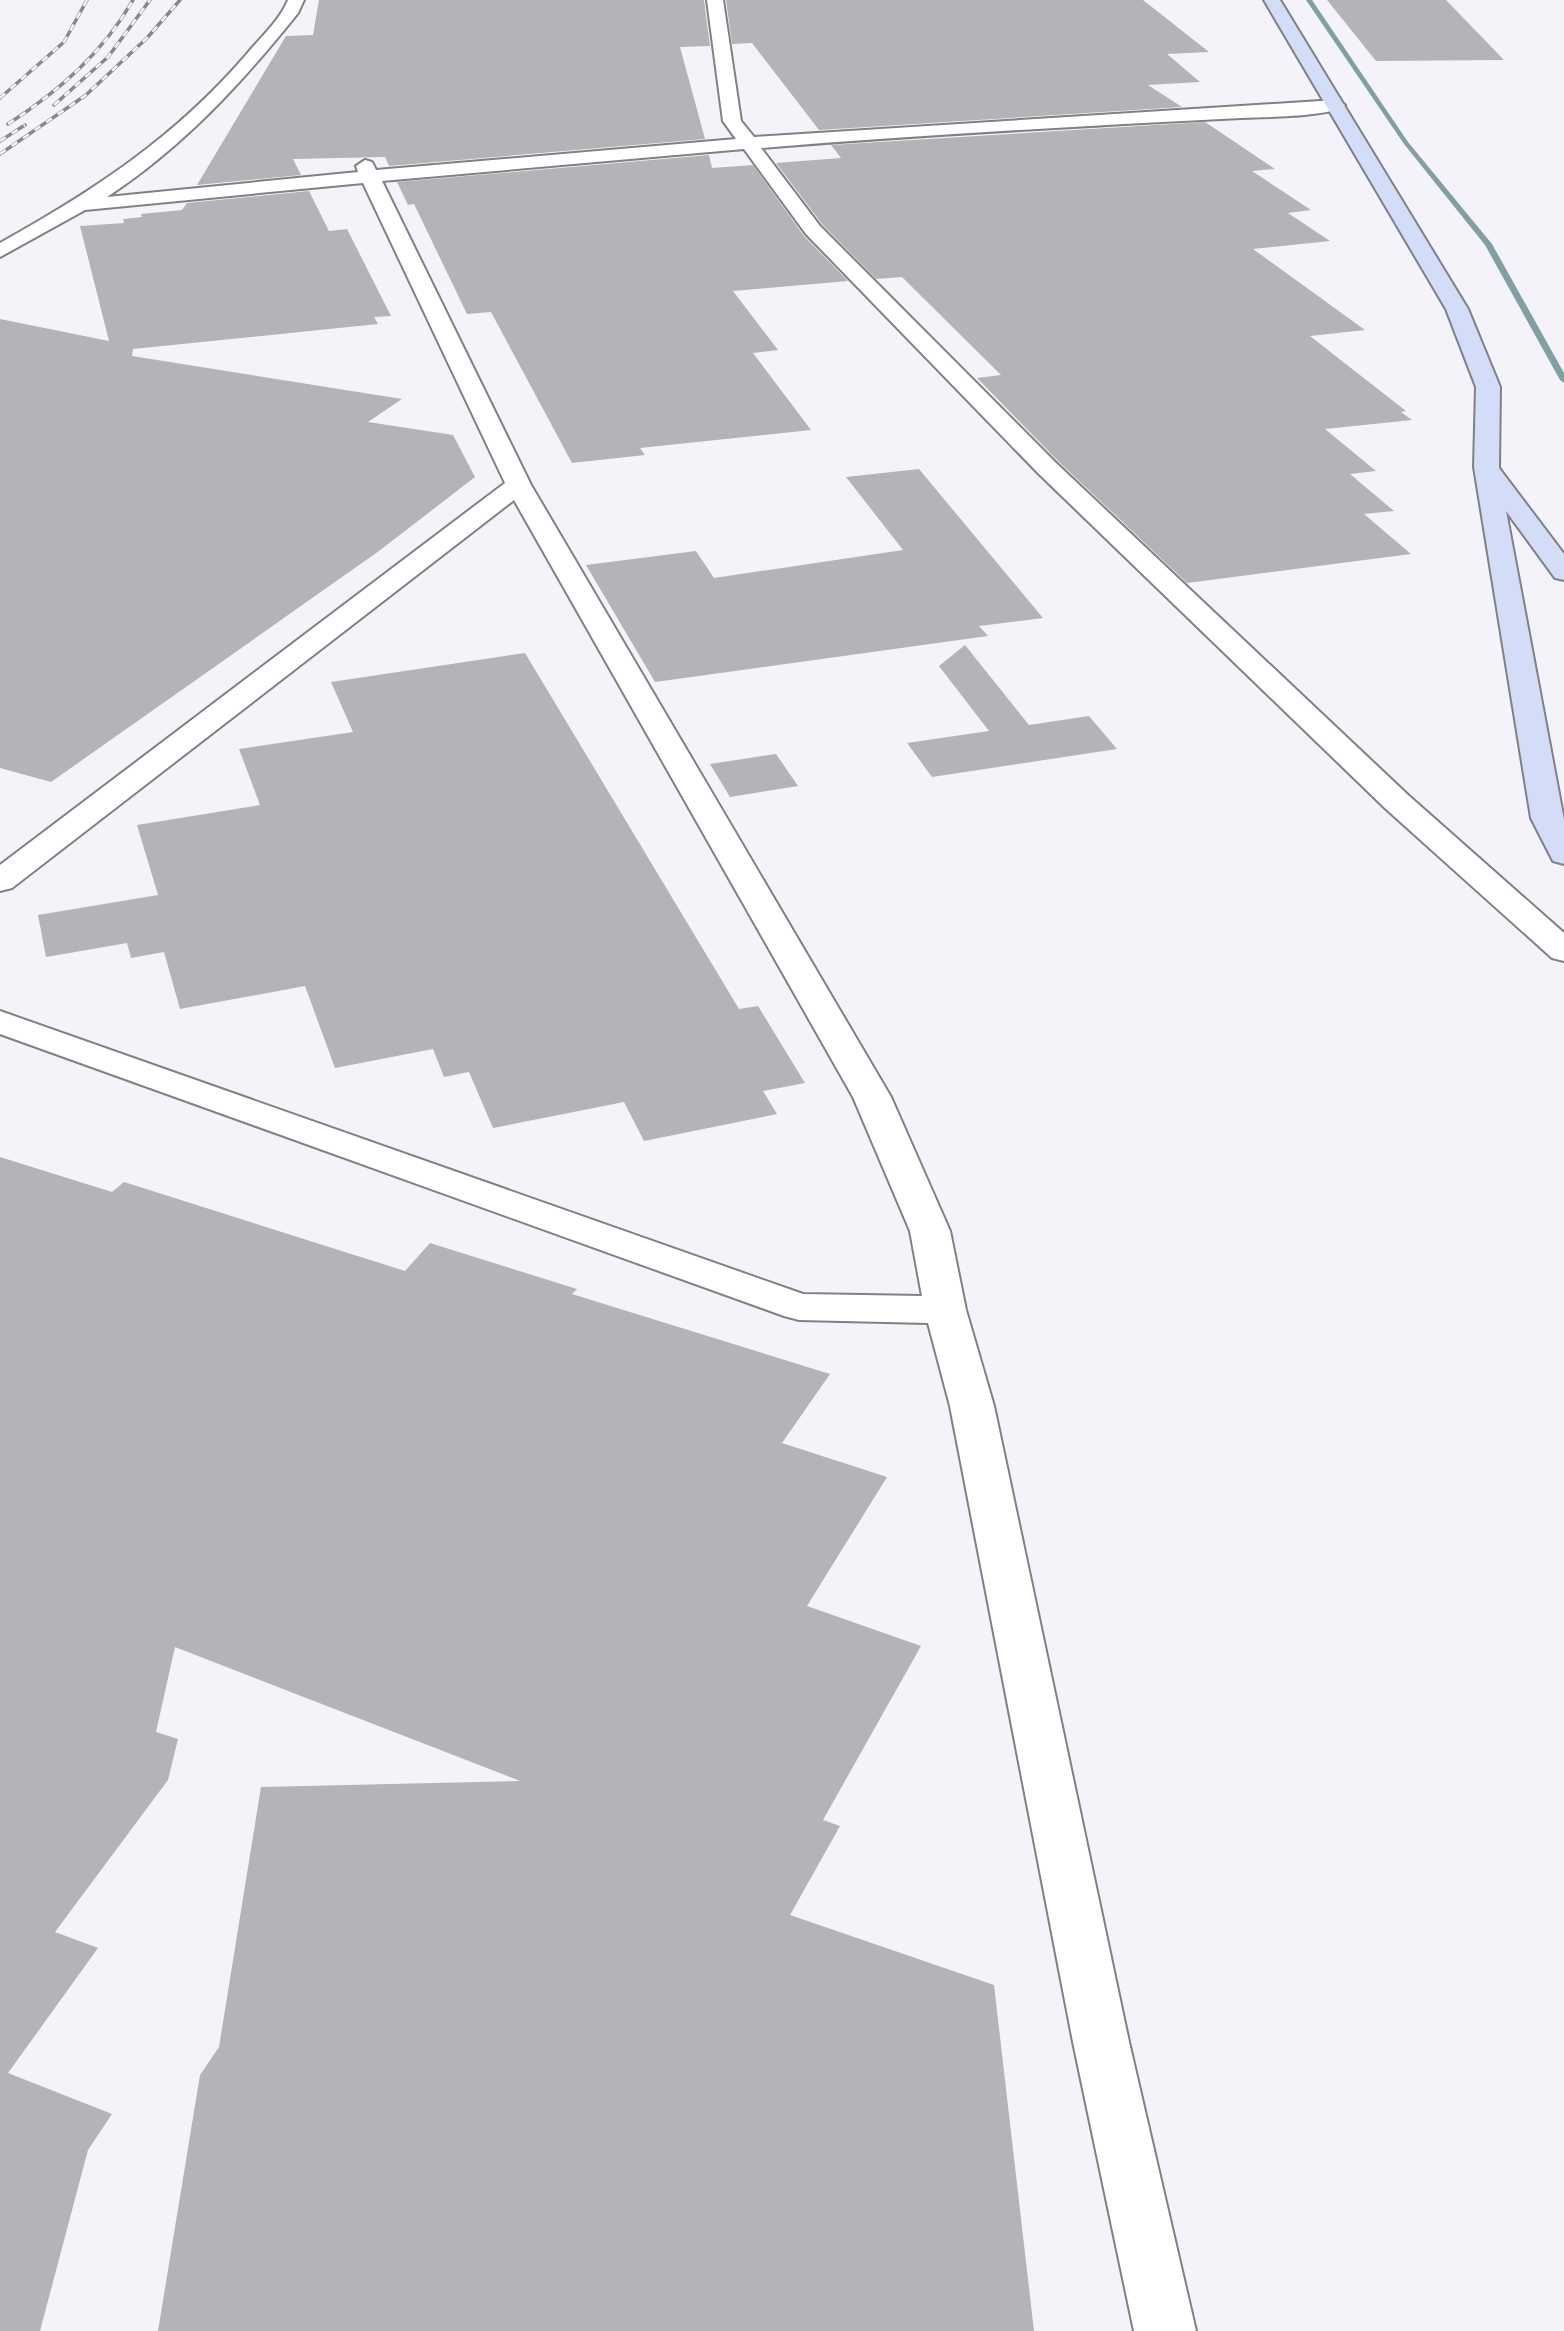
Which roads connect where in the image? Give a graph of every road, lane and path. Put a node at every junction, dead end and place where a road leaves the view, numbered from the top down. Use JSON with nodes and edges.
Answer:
{"nodes":[{"id":1,"x":296,"y":0,"type":"edge"},
{"id":2,"x":716,"y":0,"type":"edge"},
{"id":3,"x":1272,"y":0,"type":"edge"},
{"id":4,"x":1336,"y":105,"type":"junction"},
{"id":5,"x":742,"y":136,"type":"junction"},
{"id":6,"x":367,"y":171,"type":"junction"},
{"id":7,"x":101,"y":191,"type":"junction"},
{"id":8,"x":81,"y":205,"type":"junction"},
{"id":9,"x":0,"y":251,"type":"edge"},
{"id":10,"x":1486,"y":467,"type":"junction"},
{"id":11,"x":518,"y":485,"type":"junction"},
{"id":12,"x":1564,"y":572,"type":"edge"},
{"id":13,"x":1564,"y":855,"type":"edge"},
{"id":14,"x":0,"y":881,"type":"edge"},
{"id":15,"x":1564,"y":951,"type":"edge"},
{"id":16,"x":0,"y":1022,"type":"edge"},
{"id":17,"x":945,"y":1310,"type":"junction"},
{"id":18,"x":1165,"y":2331,"type":"edge"}],
"edges":[{"from":1,"to":7,"type":"street"},
{"from":2,"to":5,"type":"street"},
{"from":3,"to":4,"type":"main road"},
{"from":4,"to":5,"type":"street"},
{"from":4,"to":10,"type":"main road"},
{"from":5,"to":6,"type":"street"},
{"from":5,"to":15,"type":"street"},
{"from":6,"to":7,"type":"street"},
{"from":6,"to":8,"type":"street"},
{"from":6,"to":11,"type":"street"},
{"from":7,"to":8,"type":"street"},
{"from":8,"to":9,"type":"street"},
{"from":10,"to":12,"type":"main road"},
{"from":10,"to":13,"type":"main road"},
{"from":11,"to":14,"type":"street"},
{"from":11,"to":17,"type":"street"},
{"from":16,"to":17,"type":"street"},
{"from":17,"to":18,"type":"street"}]}
